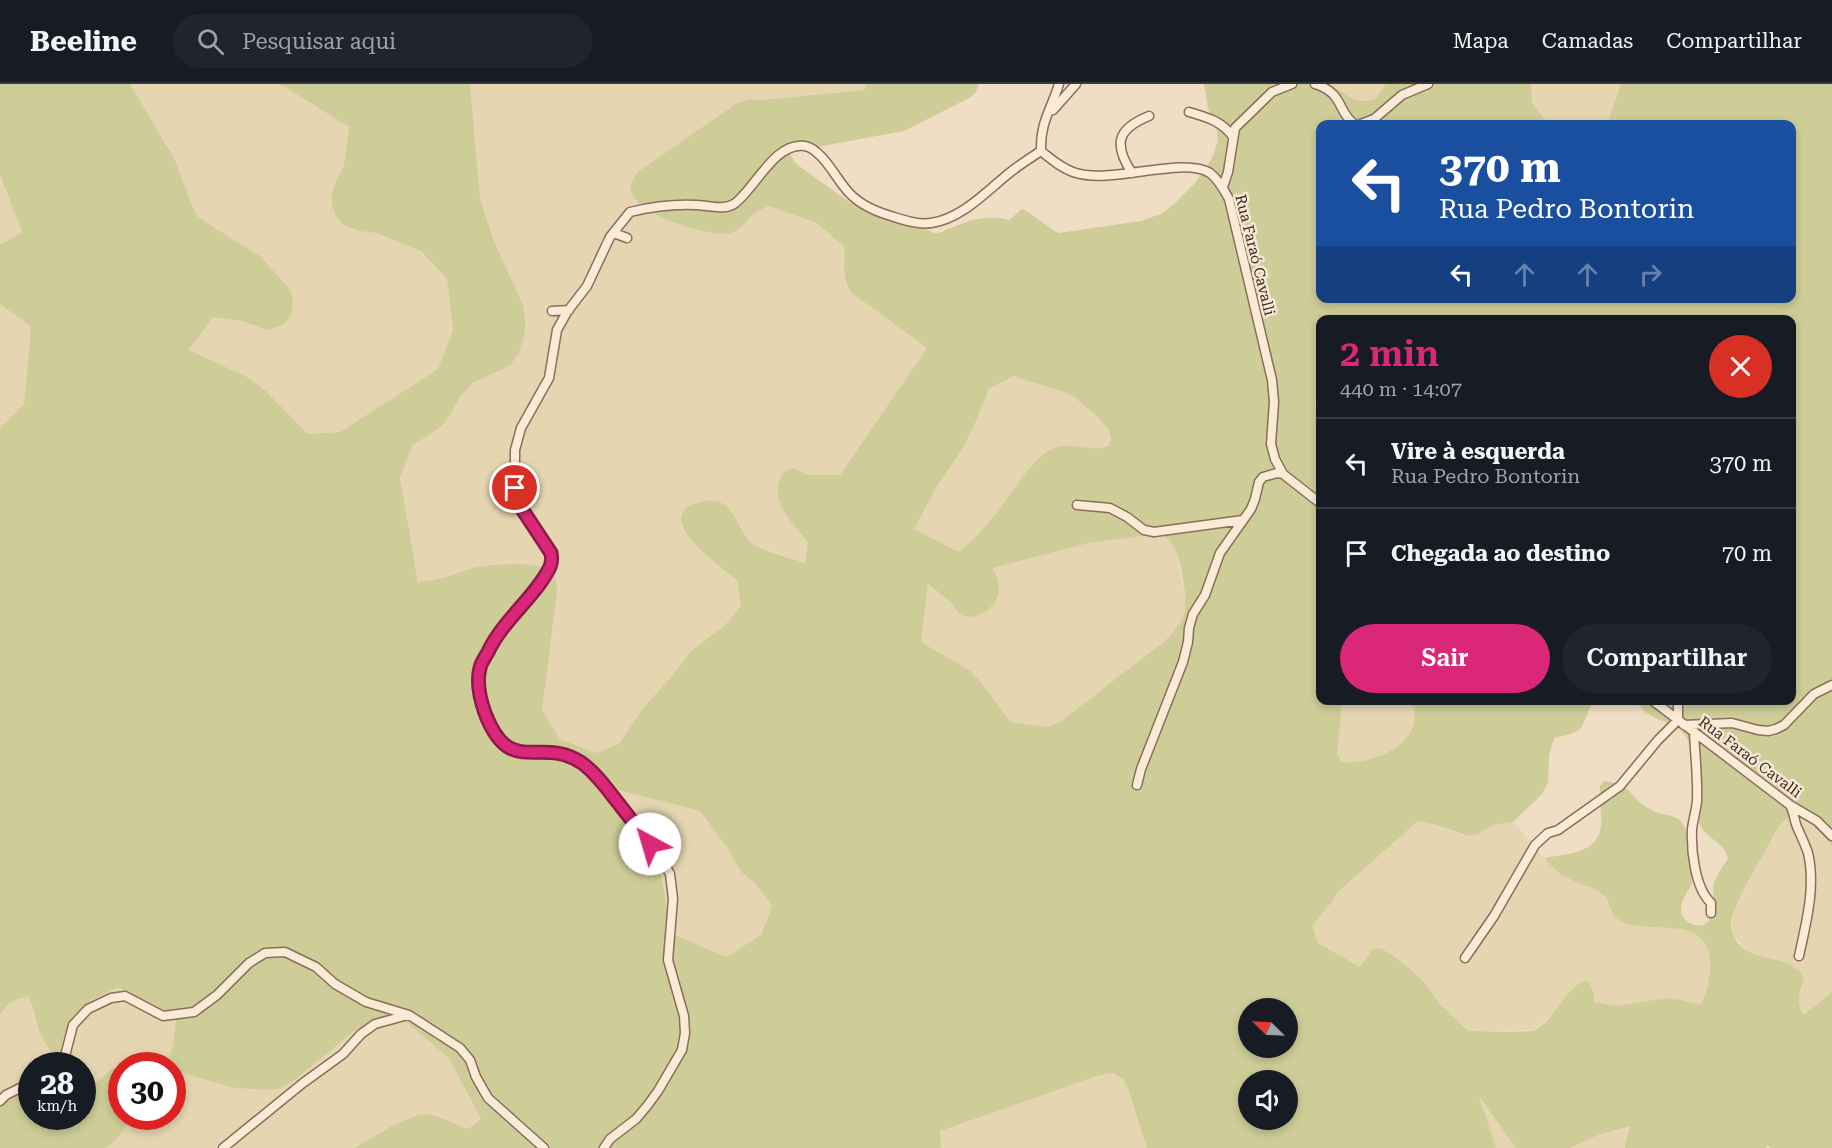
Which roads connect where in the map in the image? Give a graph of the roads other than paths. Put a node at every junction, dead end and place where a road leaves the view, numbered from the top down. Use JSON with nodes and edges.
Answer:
{"nodes":[{"id":1,"x":1059,"y":84,"type":"edge"},
{"id":2,"x":1076,"y":84,"type":"edge"},
{"id":3,"x":1292,"y":84,"type":"edge"},
{"id":4,"x":1315,"y":84,"type":"edge"},
{"id":5,"x":1428,"y":84,"type":"edge"},
{"id":6,"x":1189,"y":112,"type":"dead end"},
{"id":7,"x":1149,"y":116,"type":"dead end"},
{"id":8,"x":1349,"y":120,"type":"edge"},
{"id":9,"x":1371,"y":120,"type":"edge"},
{"id":10,"x":1044,"y":123,"type":"junction"},
{"id":11,"x":1233,"y":137,"type":"junction"},
{"id":12,"x":1041,"y":151,"type":"junction"},
{"id":13,"x":1132,"y":173,"type":"junction"},
{"id":14,"x":1223,"y":187,"type":"junction"},
{"id":15,"x":614,"y":233,"type":"junction"},
{"id":16,"x":627,"y":238,"type":"dead end"},
{"id":17,"x":569,"y":310,"type":"junction"},
{"id":18,"x":552,"y":311,"type":"dead end"},
{"id":19,"x":1283,"y":474,"type":"junction"},
{"id":20,"x":1316,"y":500,"type":"edge"},
{"id":21,"x":1077,"y":505,"type":"dead end"},
{"id":22,"x":1243,"y":520,"type":"junction"},
{"id":23,"x":1832,"y":685,"type":"edge"},
{"id":24,"x":1659,"y":705,"type":"edge"},
{"id":25,"x":1679,"y":705,"type":"edge"},
{"id":26,"x":1681,"y":722,"type":"junction"},
{"id":27,"x":1694,"y":732,"type":"junction"},
{"id":28,"x":1137,"y":785,"type":"dead end"},
{"id":29,"x":1790,"y":805,"type":"junction"},
{"id":30,"x":1832,"y":836,"type":"edge"},
{"id":31,"x":1711,"y":913,"type":"dead end"},
{"id":32,"x":1799,"y":956,"type":"dead end"},
{"id":33,"x":1466,"y":958,"type":"dead end"},
{"id":34,"x":409,"y":1015,"type":"junction"},
{"id":35,"x":66,"y":1052,"type":"edge"},
{"id":36,"x":18,"y":1089,"type":"edge"},
{"id":37,"x":0,"y":1101,"type":"edge"},
{"id":38,"x":223,"y":1148,"type":"edge"},
{"id":39,"x":544,"y":1148,"type":"edge"},
{"id":40,"x":603,"y":1148,"type":"edge"}],
"edges":[{"from":1,"to":10,"type":"street"},
{"from":2,"to":10,"type":"street"},
{"from":3,"to":11,"type":"street"},
{"from":4,"to":8,"type":"street"},
{"from":5,"to":9,"type":"street"},
{"from":6,"to":11,"type":"street"},
{"from":7,"to":13,"type":"street"},
{"from":10,"to":12,"type":"street"},
{"from":11,"to":14,"type":"street"},
{"from":12,"to":13,"type":"street","name":"Rua Faraó Cavalli"},
{"from":12,"to":15,"type":"street"},
{"from":13,"to":14,"type":"street","name":"Rua Faraó Cavalli"},
{"from":14,"to":19,"type":"street","name":"Rua Faraó Cavalli"},
{"from":15,"to":16,"type":"street"},
{"from":15,"to":17,"type":"street"},
{"from":17,"to":18,"type":"street"},
{"from":17,"to":40,"type":"street"},
{"from":19,"to":20,"type":"street","name":"Rua Faraó Cavalli"},
{"from":19,"to":22,"type":"street"},
{"from":21,"to":22,"type":"street"},
{"from":22,"to":28,"type":"street"},
{"from":23,"to":26,"type":"street"},
{"from":24,"to":26,"type":"street","name":"Rua Faraó Cavalli"},
{"from":25,"to":26,"type":"street"},
{"from":26,"to":27,"type":"street","name":"Rua Faraó Cavalli"},
{"from":26,"to":33,"type":"street"},
{"from":27,"to":29,"type":"street","name":"Rua Faraó Cavalli"},
{"from":27,"to":31,"type":"street"},
{"from":29,"to":30,"type":"street","name":"Rua Faraó Cavalli"},
{"from":29,"to":32,"type":"street"},
{"from":34,"to":35,"type":"street"},
{"from":34,"to":38,"type":"street"},
{"from":34,"to":39,"type":"street"},
{"from":36,"to":37,"type":"street"}]}
